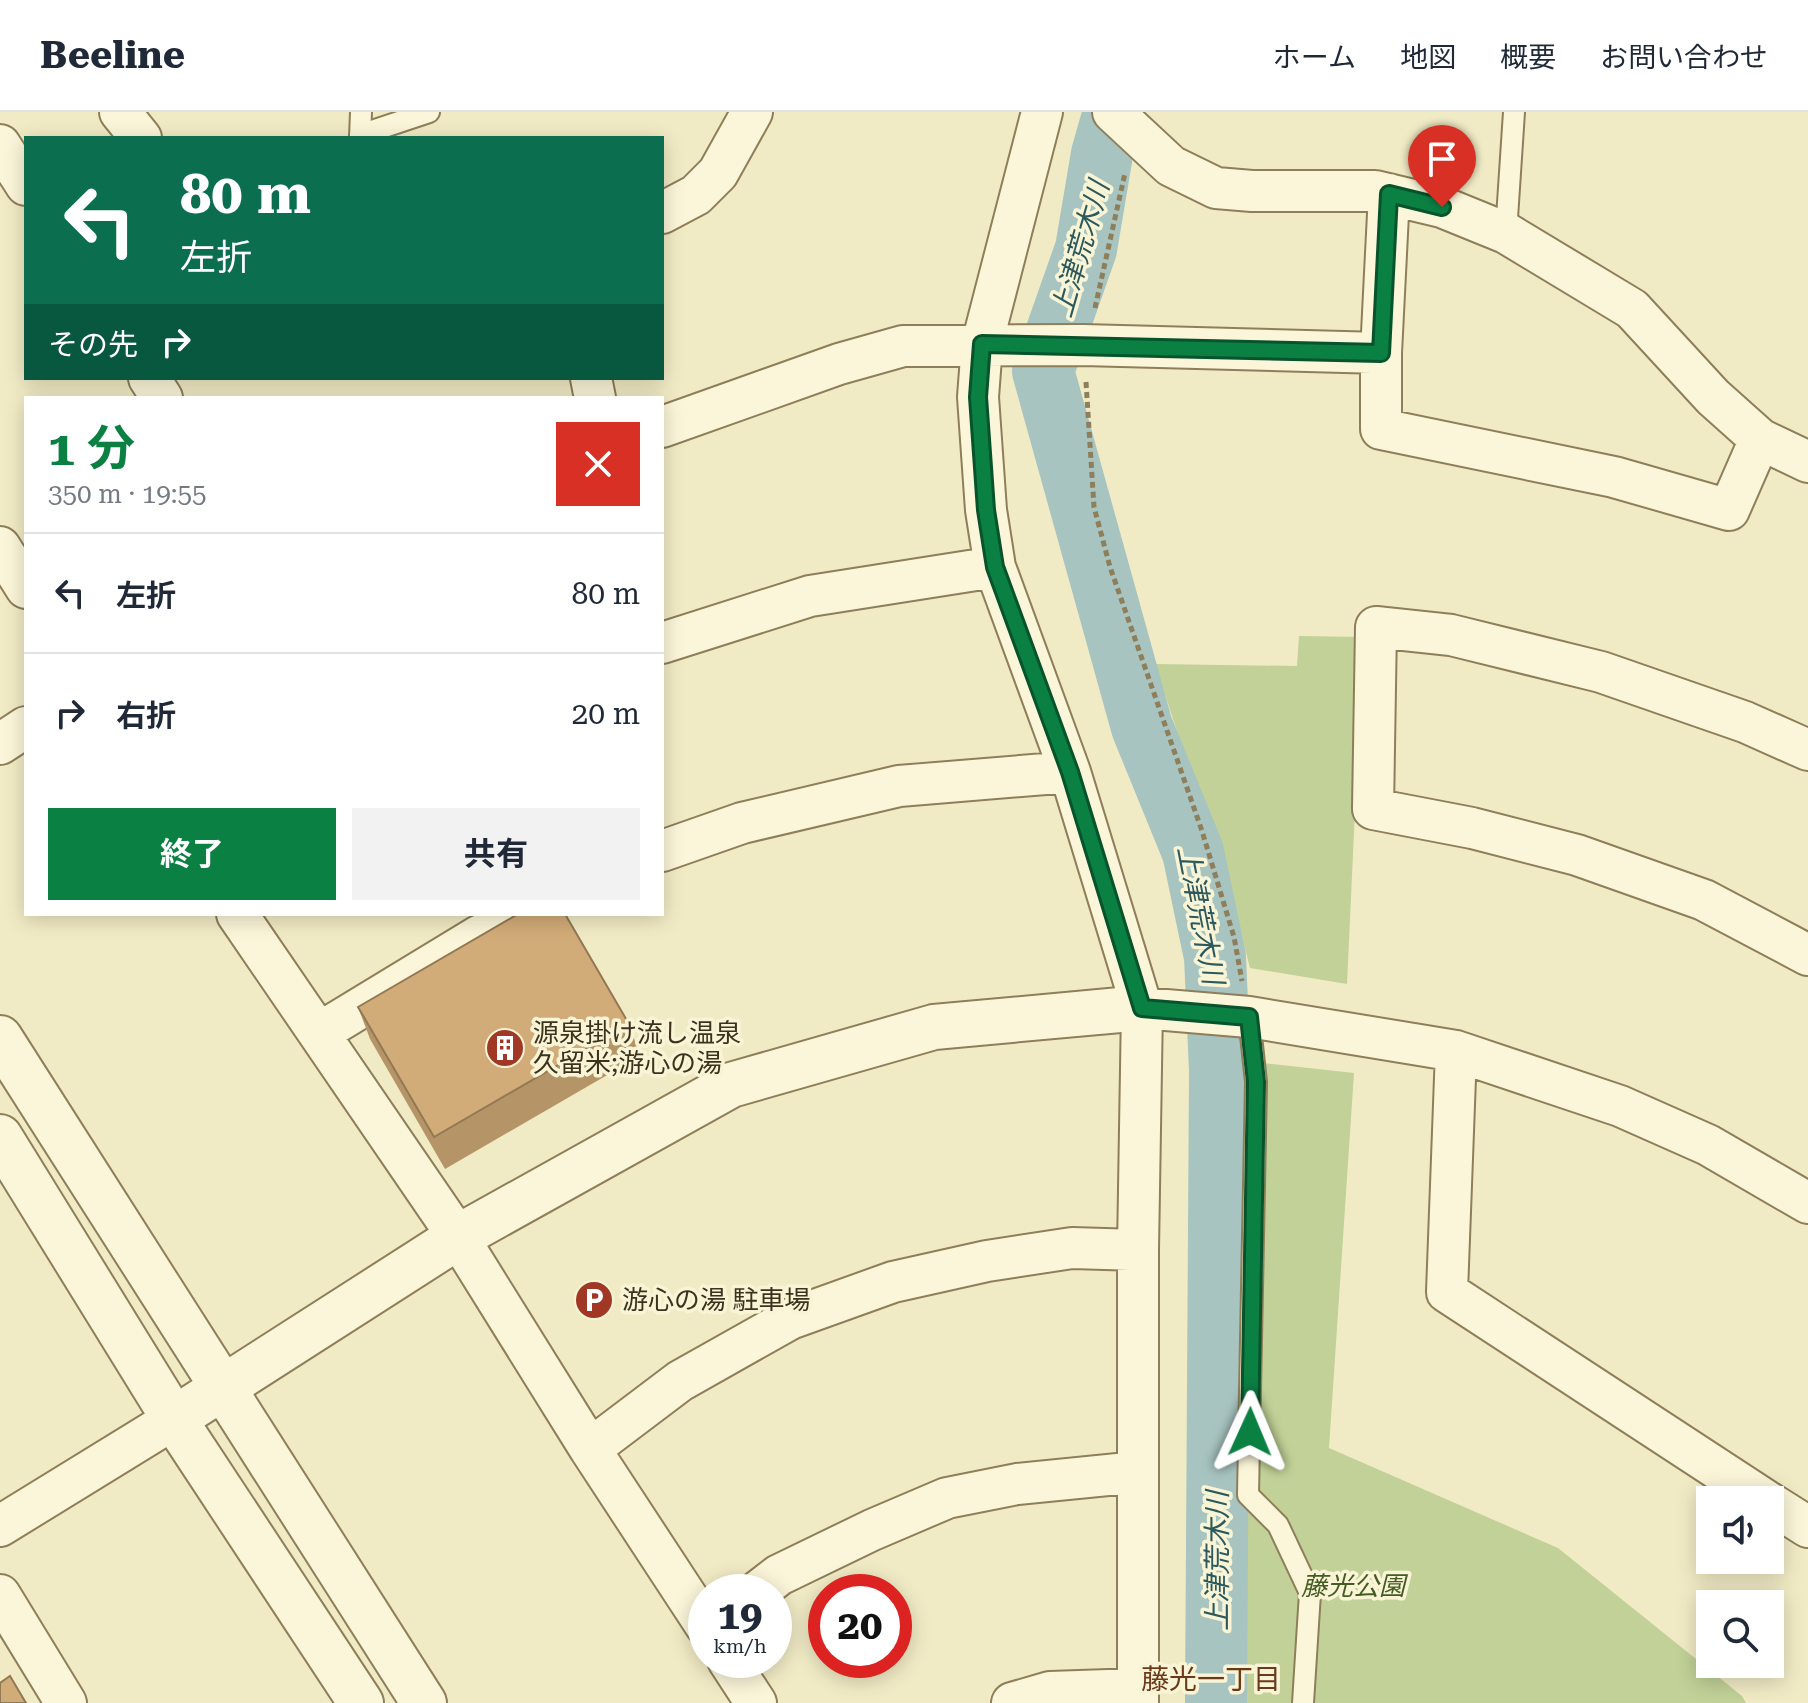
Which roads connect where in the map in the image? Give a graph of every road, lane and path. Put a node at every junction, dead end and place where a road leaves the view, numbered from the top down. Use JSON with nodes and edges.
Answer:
{"nodes":[{"id":1,"x":120,"y":112,"type":"edge"},
{"id":2,"x":361,"y":112,"type":"edge"},
{"id":3,"x":429,"y":112,"type":"edge"},
{"id":4,"x":752,"y":112,"type":"edge"},
{"id":5,"x":1042,"y":112,"type":"edge"},
{"id":6,"x":1514,"y":112,"type":"edge"},
{"id":7,"x":1128,"y":120,"type":"edge"},
{"id":8,"x":139,"y":136,"type":"edge"},
{"id":9,"x":360,"y":136,"type":"edge"},
{"id":10,"x":0,"y":145,"type":"edge"},
{"id":11,"x":24,"y":182,"type":"edge"},
{"id":12,"x":1389,"y":194,"type":"junction"},
{"id":13,"x":664,"y":212,"type":"edge"},
{"id":14,"x":1506,"y":233,"type":"junction"},
{"id":15,"x":996,"y":345,"type":"junction"},
{"id":16,"x":1087,"y":346,"type":"junction"},
{"id":17,"x":1381,"y":353,"type":"junction"},
{"id":18,"x":664,"y":426,"type":"edge"},
{"id":19,"x":1760,"y":439,"type":"junction"},
{"id":20,"x":1808,"y":462,"type":"edge"},
{"id":21,"x":0,"y":547,"type":"edge"},
{"id":22,"x":995,"y":567,"type":"junction"},
{"id":23,"x":24,"y":585,"type":"edge"},
{"id":24,"x":664,"y":642,"type":"edge"},
{"id":25,"x":24,"y":728,"type":"edge"},
{"id":26,"x":0,"y":744,"type":"edge"},
{"id":27,"x":1808,"y":750,"type":"edge"},
{"id":28,"x":1070,"y":772,"type":"junction"},
{"id":29,"x":664,"y":850,"type":"edge"},
{"id":30,"x":238,"y":916,"type":"edge"},
{"id":31,"x":519,"y":916,"type":"edge"},
{"id":32,"x":1808,"y":955,"type":"edge"},
{"id":33,"x":1142,"y":1008,"type":"junction"},
{"id":34,"x":1249,"y":1017,"type":"junction"},
{"id":35,"x":319,"y":1033,"type":"junction"},
{"id":36,"x":0,"y":1038,"type":"edge"},
{"id":37,"x":1456,"y":1051,"type":"junction"},
{"id":38,"x":0,"y":1137,"type":"edge"},
{"id":39,"x":1808,"y":1203,"type":"edge"},
{"id":40,"x":458,"y":1237,"type":"junction"},
{"id":41,"x":1138,"y":1250,"type":"junction"},
{"id":42,"x":222,"y":1388,"type":"junction"},
{"id":43,"x":174,"y":1419,"type":"junction"},
{"id":44,"x":590,"y":1449,"type":"junction"},
{"id":45,"x":1138,"y":1472,"type":"junction"},
{"id":46,"x":1744,"y":1486,"type":"edge"},
{"id":47,"x":1784,"y":1512,"type":"edge"},
{"id":48,"x":0,"y":1526,"type":"edge"},
{"id":49,"x":1808,"y":1527,"type":"edge"},
{"id":50,"x":781,"y":1574,"type":"edge"},
{"id":51,"x":0,"y":1595,"type":"edge"},
{"id":52,"x":688,"y":1599,"type":"edge"},
{"id":53,"x":740,"y":1678,"type":"edge"},
{"id":54,"x":1138,"y":1696,"type":"edge"},
{"id":55,"x":66,"y":1703,"type":"edge"},
{"id":56,"x":361,"y":1703,"type":"edge"},
{"id":57,"x":424,"y":1703,"type":"edge"},
{"id":58,"x":756,"y":1703,"type":"edge"},
{"id":59,"x":1012,"y":1703,"type":"edge"},
{"id":60,"x":1303,"y":1703,"type":"edge"}],
"edges":[{"from":1,"to":8,"type":"street"},
{"from":2,"to":9,"type":"lane"},
{"from":3,"to":9,"type":"lane"},
{"from":4,"to":13,"type":"street"},
{"from":5,"to":15,"type":"street"},
{"from":6,"to":14,"type":"lane"},
{"from":7,"to":12,"type":"street"},
{"from":7,"to":16,"type":"path"},
{"from":10,"to":11,"type":"street"},
{"from":12,"to":14,"type":"street"},
{"from":12,"to":17,"type":"street"},
{"from":14,"to":19,"type":"street"},
{"from":15,"to":16,"type":"street"},
{"from":15,"to":18,"type":"street"},
{"from":15,"to":22,"type":"street"},
{"from":16,"to":17,"type":"street"},
{"from":16,"to":34,"type":"path"},
{"from":17,"to":19,"type":"street"},
{"from":19,"to":20,"type":"street"},
{"from":21,"to":23,"type":"street"},
{"from":22,"to":24,"type":"street"},
{"from":22,"to":28,"type":"street"},
{"from":25,"to":26,"type":"street"},
{"from":27,"to":32,"type":"street"},
{"from":28,"to":29,"type":"street"},
{"from":28,"to":33,"type":"street"},
{"from":30,"to":35,"type":"street"},
{"from":31,"to":35,"type":"street"},
{"from":33,"to":34,"type":"street"},
{"from":33,"to":40,"type":"street"},
{"from":33,"to":41,"type":"street"},
{"from":34,"to":37,"type":"street"},
{"from":34,"to":60,"type":"lane"},
{"from":35,"to":40,"type":"street"},
{"from":36,"to":42,"type":"street"},
{"from":37,"to":39,"type":"street"},
{"from":37,"to":46,"type":"street"},
{"from":38,"to":43,"type":"street"},
{"from":40,"to":42,"type":"street"},
{"from":40,"to":44,"type":"street"},
{"from":41,"to":44,"type":"street"},
{"from":41,"to":45,"type":"street"},
{"from":42,"to":43,"type":"street"},
{"from":42,"to":57,"type":"street"},
{"from":43,"to":48,"type":"street"},
{"from":43,"to":56,"type":"street"},
{"from":44,"to":52,"type":"street"},
{"from":45,"to":50,"type":"street"},
{"from":45,"to":54,"type":"street"},
{"from":47,"to":49,"type":"street"},
{"from":51,"to":55,"type":"street"},
{"from":53,"to":58,"type":"street"},
{"from":54,"to":59,"type":"street"}]}
